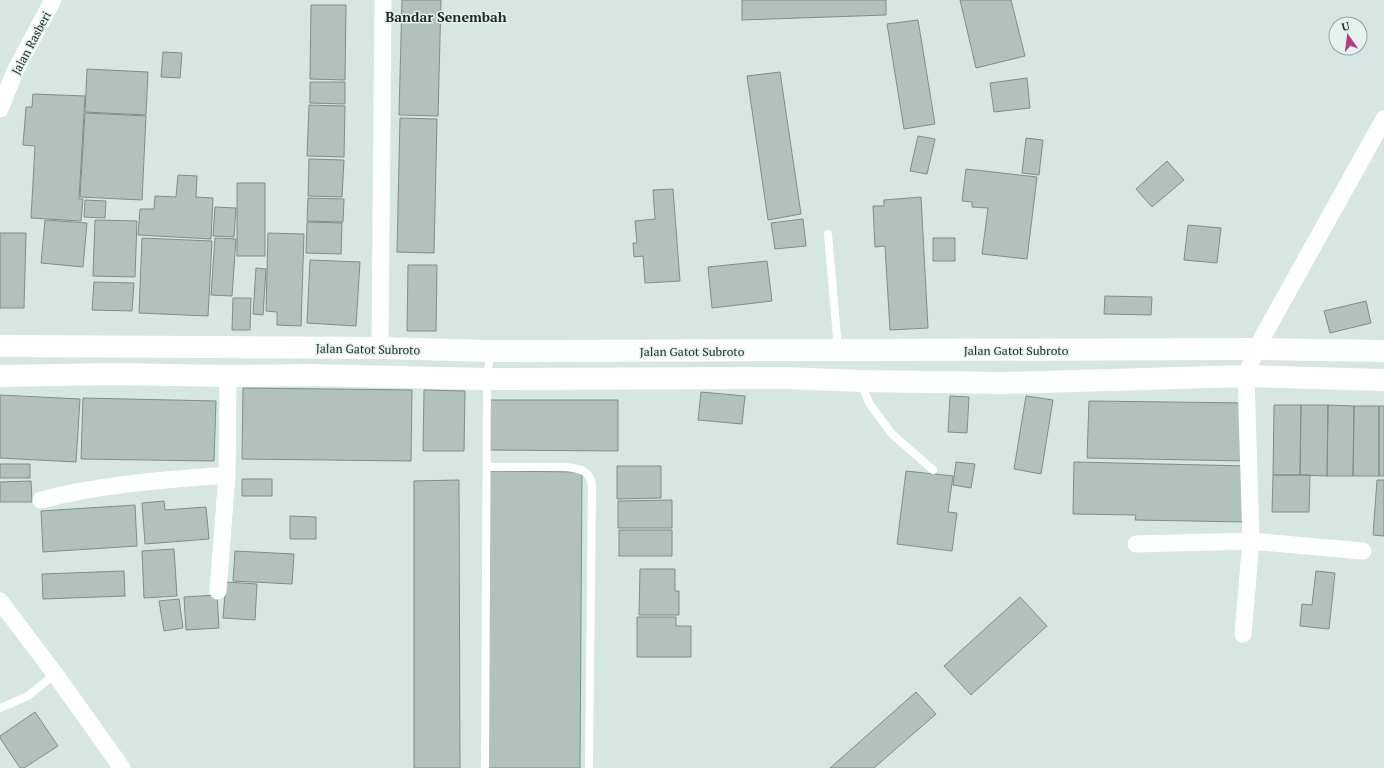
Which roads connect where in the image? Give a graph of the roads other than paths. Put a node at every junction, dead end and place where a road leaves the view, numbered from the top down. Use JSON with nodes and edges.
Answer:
{"nodes":[{"id":1,"x":53,"y":0,"type":"edge"},
{"id":2,"x":383,"y":0,"type":"edge"},
{"id":3,"x":0,"y":109,"type":"edge"},
{"id":4,"x":1384,"y":119,"type":"edge"},
{"id":5,"x":828,"y":234,"type":"dead end"},
{"id":6,"x":0,"y":346,"type":"edge"},
{"id":7,"x":380,"y":348,"type":"junction"},
{"id":8,"x":1256,"y":349,"type":"junction"},
{"id":9,"x":490,"y":351,"type":"junction"},
{"id":10,"x":838,"y":351,"type":"junction"},
{"id":11,"x":1384,"y":351,"type":"edge"},
{"id":12,"x":0,"y":376,"type":"edge"},
{"id":13,"x":228,"y":376,"type":"junction"},
{"id":14,"x":1246,"y":376,"type":"junction"},
{"id":15,"x":487,"y":379,"type":"junction"},
{"id":16,"x":1384,"y":380,"type":"edge"},
{"id":17,"x":860,"y":381,"type":"junction"},
{"id":18,"x":487,"y":467,"type":"junction"},
{"id":19,"x":933,"y":470,"type":"dead end"},
{"id":20,"x":227,"y":475,"type":"junction"},
{"id":21,"x":41,"y":500,"type":"dead end"},
{"id":22,"x":1251,"y":541,"type":"junction"},
{"id":23,"x":1136,"y":544,"type":"dead end"},
{"id":24,"x":1363,"y":551,"type":"dead end"},
{"id":25,"x":218,"y":591,"type":"dead end"},
{"id":26,"x":0,"y":601,"type":"edge"},
{"id":27,"x":1243,"y":634,"type":"dead end"},
{"id":28,"x":55,"y":674,"type":"junction"},
{"id":29,"x":0,"y":708,"type":"edge"},
{"id":30,"x":122,"y":768,"type":"edge"},
{"id":31,"x":485,"y":768,"type":"edge"},
{"id":32,"x":589,"y":768,"type":"edge"}],
"edges":[{"from":1,"to":3,"type":"street","name":"Jalan Rasberi"},
{"from":2,"to":7,"type":"street"},
{"from":4,"to":8,"type":"street"},
{"from":5,"to":10,"type":"lane"},
{"from":6,"to":7,"type":"main road","name":"Jalan Gatot Subroto"},
{"from":7,"to":9,"type":"main road","name":"Jalan Gatot Subroto"},
{"from":8,"to":10,"type":"main road","name":"Jalan Gatot Subroto"},
{"from":8,"to":11,"type":"main road","name":"Jalan Gatot Subroto"},
{"from":8,"to":14,"type":"street"},
{"from":9,"to":10,"type":"main road","name":"Jalan Gatot Subroto"},
{"from":9,"to":15,"type":"lane"},
{"from":12,"to":13,"type":"main road"},
{"from":13,"to":15,"type":"main road"},
{"from":13,"to":20,"type":"street"},
{"from":14,"to":16,"type":"main road"},
{"from":14,"to":17,"type":"main road"},
{"from":14,"to":22,"type":"street"},
{"from":15,"to":17,"type":"main road"},
{"from":15,"to":18,"type":"lane"},
{"from":17,"to":19,"type":"lane"},
{"from":18,"to":31,"type":"lane"},
{"from":18,"to":32,"type":"lane"},
{"from":20,"to":21,"type":"street"},
{"from":20,"to":25,"type":"street"},
{"from":22,"to":23,"type":"street"},
{"from":22,"to":24,"type":"street"},
{"from":22,"to":27,"type":"street"},
{"from":26,"to":28,"type":"street"},
{"from":28,"to":29,"type":"lane"},
{"from":28,"to":30,"type":"street"}]}
